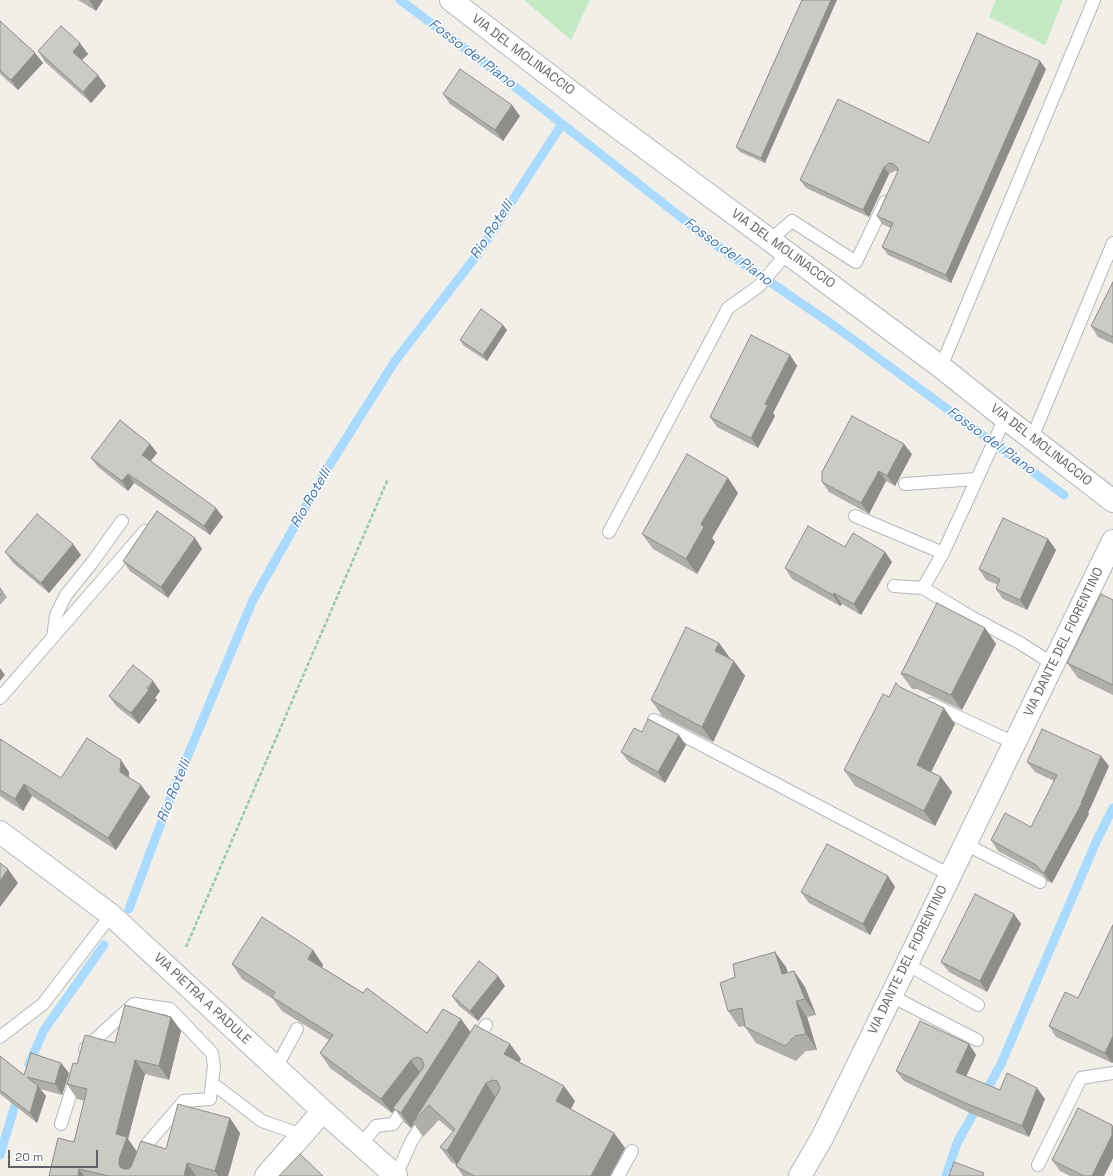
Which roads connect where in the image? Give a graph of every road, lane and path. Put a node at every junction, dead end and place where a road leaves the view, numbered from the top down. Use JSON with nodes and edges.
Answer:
{"nodes":[{"id":1,"x":450,"y":0,"type":"edge"},
{"id":2,"x":1094,"y":0,"type":"edge"},
{"id":3,"x":890,"y":192,"type":"edge"},
{"id":4,"x":770,"y":240,"type":"junction"},
{"id":5,"x":1113,"y":243,"type":"edge"},
{"id":6,"x":784,"y":257,"type":"junction"},
{"id":7,"x":941,"y":367,"type":"junction"},
{"id":8,"x":1002,"y":423,"type":"junction"},
{"id":9,"x":1032,"y":438,"type":"junction"},
{"id":10,"x":388,"y":479,"type":"dead end"},
{"id":11,"x":977,"y":479,"type":"junction"},
{"id":12,"x":905,"y":484,"type":"dead end"},
{"id":13,"x":1113,"y":501,"type":"edge"},
{"id":14,"x":855,"y":516,"type":"edge"},
{"id":15,"x":122,"y":521,"type":"dead end"},
{"id":16,"x":145,"y":531,"type":"edge"},
{"id":17,"x":609,"y":532,"type":"dead end"},
{"id":18,"x":1113,"y":542,"type":"edge"},
{"id":19,"x":943,"y":553,"type":"junction"},
{"id":20,"x":894,"y":586,"type":"dead end"},
{"id":21,"x":923,"y":588,"type":"junction"},
{"id":22,"x":53,"y":637,"type":"junction"},
{"id":23,"x":1053,"y":664,"type":"junction"},
{"id":24,"x":0,"y":698,"type":"edge"},
{"id":25,"x":921,"y":699,"type":"edge"},
{"id":26,"x":654,"y":720,"type":"edge"},
{"id":27,"x":1014,"y":743,"type":"junction"},
{"id":28,"x":0,"y":832,"type":"edge"},
{"id":29,"x":965,"y":844,"type":"junction"},
{"id":30,"x":950,"y":875,"type":"junction"},
{"id":31,"x":1040,"y":882,"type":"edge"},
{"id":32,"x":112,"y":915,"type":"junction"},
{"id":33,"x":907,"y":964,"type":"junction"},
{"id":34,"x":174,"y":973,"type":"junction"},
{"id":35,"x":891,"y":996,"type":"junction"},
{"id":36,"x":978,"y":1005,"type":"dead end"},
{"id":37,"x":486,"y":1025,"type":"dead end"},
{"id":38,"x":297,"y":1029,"type":"edge"},
{"id":39,"x":0,"y":1037,"type":"edge"},
{"id":40,"x":977,"y":1040,"type":"dead end"},
{"id":41,"x":469,"y":1051,"type":"edge"},
{"id":42,"x":276,"y":1068,"type":"junction"},
{"id":43,"x":1113,"y":1072,"type":"edge"},
{"id":44,"x":212,"y":1083,"type":"junction"},
{"id":45,"x":417,"y":1092,"type":"edge"},
{"id":46,"x":432,"y":1109,"type":"edge"},
{"id":47,"x":323,"y":1111,"type":"junction"},
{"id":48,"x":61,"y":1124,"type":"dead end"},
{"id":49,"x":302,"y":1135,"type":"junction"},
{"id":50,"x":361,"y":1145,"type":"junction"},
{"id":51,"x":632,"y":1151,"type":"dead end"},
{"id":52,"x":1038,"y":1166,"type":"dead end"},
{"id":53,"x":390,"y":1174,"type":"edge"},
{"id":54,"x":136,"y":1176,"type":"edge"},
{"id":55,"x":266,"y":1176,"type":"edge"},
{"id":56,"x":618,"y":1176,"type":"edge"},
{"id":57,"x":800,"y":1176,"type":"edge"}],
"edges":[{"from":1,"to":4,"type":"street","name":"VIA DEL MOLINACCIO"},
{"from":2,"to":7,"type":"lane"},
{"from":3,"to":4,"type":"lane"},
{"from":4,"to":6,"type":"street","name":"VIA DEL MOLINACCIO"},
{"from":5,"to":9,"type":"lane"},
{"from":6,"to":7,"type":"street","name":"VIA DEL MOLINACCIO"},
{"from":6,"to":17,"type":"lane"},
{"from":7,"to":8,"type":"street","name":"VIA DEL MOLINACCIO"},
{"from":8,"to":9,"type":"street","name":"VIA DEL MOLINACCIO"},
{"from":8,"to":11,"type":"lane"},
{"from":9,"to":13,"type":"street","name":"VIA DEL MOLINACCIO"},
{"from":10,"to":34,"type":"path"},
{"from":11,"to":12,"type":"lane"},
{"from":11,"to":19,"type":"lane"},
{"from":14,"to":19,"type":"lane"},
{"from":15,"to":22,"type":"lane"},
{"from":16,"to":22,"type":"lane"},
{"from":18,"to":23,"type":"street","name":"VIA DANTE DEL FIORENTINO"},
{"from":19,"to":21,"type":"lane"},
{"from":20,"to":21,"type":"lane"},
{"from":21,"to":23,"type":"lane"},
{"from":22,"to":24,"type":"lane"},
{"from":23,"to":27,"type":"street","name":"VIA DANTE DEL FIORENTINO"},
{"from":25,"to":27,"type":"lane"},
{"from":26,"to":30,"type":"lane"},
{"from":27,"to":29,"type":"street","name":"VIA DANTE DEL FIORENTINO"},
{"from":28,"to":32,"type":"street","name":"VIA PIETRA A PADULE"},
{"from":29,"to":30,"type":"street","name":"VIA DANTE DEL FIORENTINO"},
{"from":29,"to":31,"type":"lane"},
{"from":30,"to":33,"type":"street","name":"VIA DANTE DEL FIORENTINO"},
{"from":32,"to":34,"type":"street","name":"VIA PIETRA A PADULE"},
{"from":32,"to":39,"type":"lane"},
{"from":33,"to":35,"type":"street","name":"VIA DANTE DEL FIORENTINO"},
{"from":33,"to":36,"type":"lane"},
{"from":34,"to":42,"type":"street","name":"VIA PIETRA A PADULE"},
{"from":35,"to":40,"type":"lane"},
{"from":35,"to":57,"type":"street","name":"VIA DANTE DEL FIORENTINO"},
{"from":37,"to":41,"type":"lane"},
{"from":38,"to":42,"type":"lane"},
{"from":42,"to":47,"type":"street","name":"VIA PIETRA A PADULE"},
{"from":43,"to":52,"type":"lane"},
{"from":44,"to":48,"type":"lane"},
{"from":44,"to":49,"type":"lane"},
{"from":44,"to":54,"type":"lane"},
{"from":45,"to":50,"type":"lane"},
{"from":46,"to":53,"type":"lane"},
{"from":47,"to":49,"type":"street"},
{"from":47,"to":50,"type":"street","name":"VIA PIETRA A PADULE"},
{"from":49,"to":55,"type":"street"},
{"from":50,"to":53,"type":"street","name":"VIA PIETRA A PADULE"},
{"from":51,"to":56,"type":"lane"}]}
